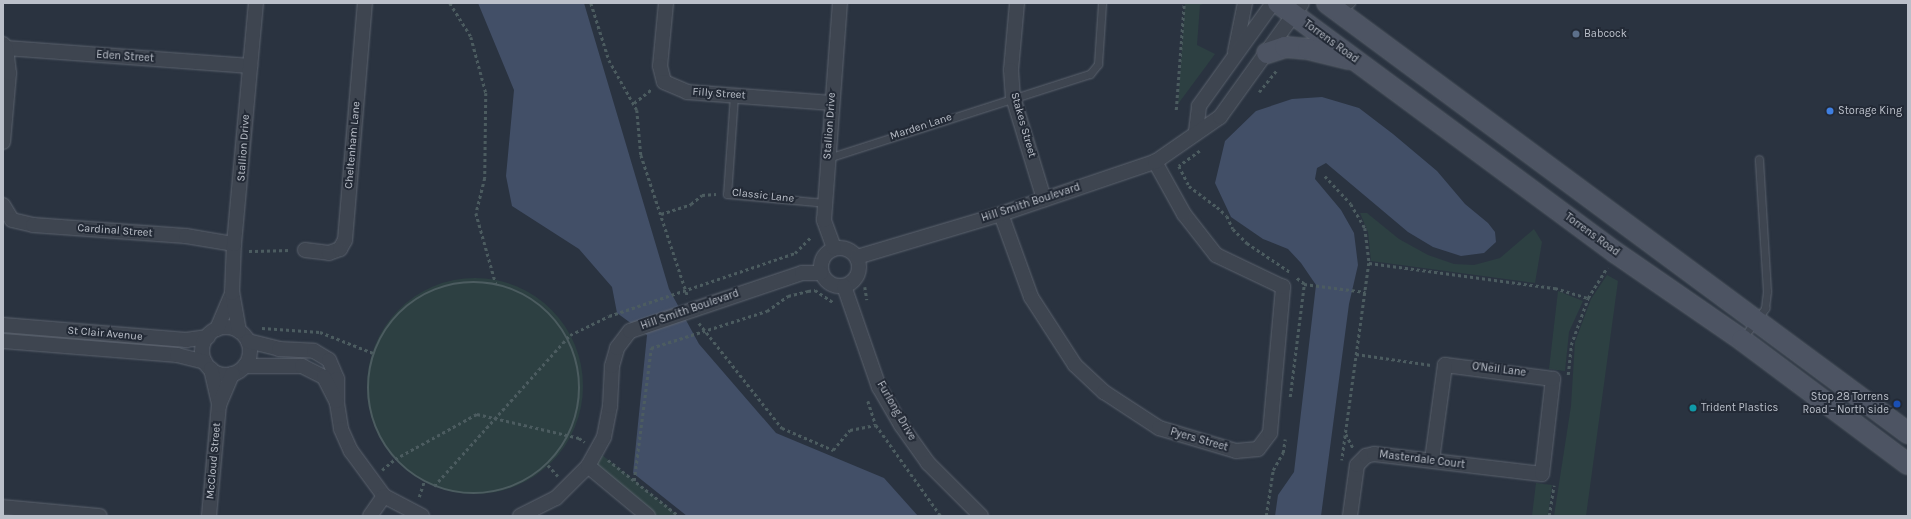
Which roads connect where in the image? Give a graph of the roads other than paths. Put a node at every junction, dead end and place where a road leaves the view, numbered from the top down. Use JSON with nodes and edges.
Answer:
{"nodes":[{"id":1,"x":256,"y":3,"type":"edge"},
{"id":2,"x":365,"y":3,"type":"edge"},
{"id":3,"x":666,"y":3,"type":"edge"},
{"id":4,"x":840,"y":3,"type":"edge"},
{"id":5,"x":1017,"y":3,"type":"edge"},
{"id":6,"x":1102,"y":3,"type":"edge"},
{"id":7,"x":1245,"y":3,"type":"edge"},
{"id":8,"x":1273,"y":3,"type":"edge"},
{"id":9,"x":1278,"y":3,"type":"edge"},
{"id":10,"x":1339,"y":6,"type":"edge"},
{"id":11,"x":1298,"y":9,"type":"edge"},
{"id":12,"x":5,"y":46,"type":"edge"},
{"id":13,"x":1234,"y":58,"type":"junction"},
{"id":14,"x":1274,"y":59,"type":"junction"},
{"id":15,"x":1358,"y":62,"type":"junction"},
{"id":16,"x":250,"y":66,"type":"junction"},
{"id":17,"x":734,"y":94,"type":"junction"},
{"id":18,"x":1013,"y":97,"type":"junction"},
{"id":19,"x":832,"y":103,"type":"junction"},
{"id":20,"x":1196,"y":131,"type":"junction"},
{"id":21,"x":3,"y":142,"type":"edge"},
{"id":22,"x":828,"y":158,"type":"junction"},
{"id":23,"x":1759,"y":158,"type":"dead end"},
{"id":24,"x":1155,"y":162,"type":"junction"},
{"id":25,"x":1044,"y":198,"type":"junction"},
{"id":26,"x":825,"y":203,"type":"junction"},
{"id":27,"x":3,"y":206,"type":"edge"},
{"id":28,"x":1001,"y":214,"type":"junction"},
{"id":29,"x":234,"y":244,"type":"junction"},
{"id":30,"x":834,"y":248,"type":"junction"},
{"id":31,"x":305,"y":250,"type":"road end"},
{"id":32,"x":857,"y":257,"type":"junction"},
{"id":33,"x":821,"y":273,"type":"junction"},
{"id":34,"x":844,"y":286,"type":"junction"},
{"id":35,"x":232,"y":293,"type":"junction"},
{"id":36,"x":1756,"y":321,"type":"junction"},
{"id":37,"x":3,"y":325,"type":"edge"},
{"id":38,"x":212,"y":333,"type":"junction"},
{"id":39,"x":244,"y":336,"type":"junction"},
{"id":40,"x":1742,"y":340,"type":"junction"},
{"id":41,"x":3,"y":341,"type":"edge"},
{"id":42,"x":208,"y":366,"type":"junction"},
{"id":43,"x":245,"y":366,"type":"junction"},
{"id":44,"x":232,"y":374,"type":"junction"},
{"id":45,"x":337,"y":403,"type":"junction"},
{"id":46,"x":219,"y":405,"type":"junction"},
{"id":47,"x":1884,"y":416,"type":"junction"},
{"id":48,"x":1908,"y":433,"type":"edge"},
{"id":49,"x":1873,"y":437,"type":"junction"},
{"id":50,"x":1432,"y":460,"type":"junction"},
{"id":51,"x":1908,"y":464,"type":"edge"},
{"id":52,"x":588,"y":466,"type":"junction"},
{"id":53,"x":1542,"y":474,"type":"joint"},
{"id":54,"x":384,"y":496,"type":"junction"},
{"id":55,"x":3,"y":507,"type":"edge"},
{"id":56,"x":82,"y":515,"type":"edge"},
{"id":57,"x":100,"y":516,"type":"edge"},
{"id":58,"x":209,"y":516,"type":"edge"},
{"id":59,"x":370,"y":516,"type":"edge"},
{"id":60,"x":422,"y":516,"type":"edge"},
{"id":61,"x":520,"y":516,"type":"edge"},
{"id":62,"x":648,"y":516,"type":"edge"},
{"id":63,"x":981,"y":516,"type":"edge"},
{"id":64,"x":1350,"y":516,"type":"edge"}],
"edges":[{"from":1,"to":16,"type":"street","name":"Stallion Drive"},
{"from":2,"to":31,"type":"street","name":"Cheltenham Lane"},
{"from":3,"to":17,"type":"street","name":"Filly Street"},
{"from":4,"to":19,"type":"street","name":"Stallion Drive"},
{"from":5,"to":18,"type":"street","name":"Stakes Street"},
{"from":6,"to":18,"type":"lane","name":"Marden Lane"},
{"from":7,"to":13,"type":"street"},
{"from":8,"to":13,"type":"street"},
{"from":9,"to":11,"type":"main road","name":"Torrens Road"},
{"from":10,"to":36,"type":"main road"},
{"from":11,"to":14,"type":"street","name":"Hill Smith Boulevard"},
{"from":11,"to":15,"type":"main road","name":"Torrens Road"},
{"from":12,"to":16,"type":"street","name":"Eden Street"},
{"from":12,"to":21,"type":"street"},
{"from":13,"to":20,"type":"street"},
{"from":14,"to":15,"type":"main road"},
{"from":14,"to":20,"type":"street","name":"Hill Smith Boulevard"},
{"from":15,"to":40,"type":"main road","name":"Torrens Road"},
{"from":16,"to":29,"type":"street","name":"Stallion Drive"},
{"from":17,"to":19,"type":"street","name":"Filly Street"},
{"from":17,"to":26,"type":"lane","name":"Classic Lane"},
{"from":18,"to":22,"type":"lane","name":"Marden Lane"},
{"from":18,"to":25,"type":"street","name":"Stakes Street"},
{"from":19,"to":22,"type":"street","name":"Stallion Drive"},
{"from":20,"to":24,"type":"street","name":"Hill Smith Boulevard"},
{"from":22,"to":26,"type":"street","name":"Stallion Drive"},
{"from":23,"to":36,"type":"lane"},
{"from":24,"to":25,"type":"street","name":"Hill Smith Boulevard"},
{"from":24,"to":28,"type":"street","name":"Pyers Street"},
{"from":25,"to":28,"type":"street","name":"Hill Smith Boulevard"},
{"from":26,"to":30,"type":"street","name":"Stallion Drive"},
{"from":27,"to":29,"type":"street","name":"Cardinal Street"},
{"from":28,"to":32,"type":"street","name":"Hill Smith Boulevard"},
{"from":29,"to":35,"type":"street","name":"Stallion Drive"},
{"from":30,"to":32,"type":"street"},
{"from":30,"to":33,"type":"street"},
{"from":32,"to":34,"type":"street"},
{"from":33,"to":34,"type":"street"},
{"from":33,"to":52,"type":"street","name":"Hill Smith Boulevard"},
{"from":34,"to":63,"type":"street","name":"Furlong Drive"},
{"from":35,"to":38,"type":"street","name":"Stallion Drive"},
{"from":35,"to":39,"type":"street","name":"Stallion Drive"},
{"from":36,"to":40,"type":"lane"},
{"from":36,"to":47,"type":"main road"},
{"from":37,"to":38,"type":"street","name":"St Clair Avenue"},
{"from":38,"to":39,"type":"street"},
{"from":38,"to":42,"type":"street"},
{"from":39,"to":43,"type":"street"},
{"from":39,"to":45,"type":"street"},
{"from":40,"to":49,"type":"main road","name":"Torrens Road"},
{"from":41,"to":42,"type":"street","name":"St Clair Avenue"},
{"from":42,"to":44,"type":"street"},
{"from":42,"to":46,"type":"street","name":"McCloud Street"},
{"from":43,"to":44,"type":"street"},
{"from":43,"to":45,"type":"street"},
{"from":44,"to":46,"type":"street","name":"McCloud Street"},
{"from":45,"to":54,"type":"street"},
{"from":46,"to":58,"type":"street","name":"McCloud Street"},
{"from":47,"to":48,"type":"main road"},
{"from":47,"to":49,"type":"main road"},
{"from":49,"to":51,"type":"main road","name":"Torrens Road"},
{"from":50,"to":53,"type":"street","name":"Masterdale Court"},
{"from":50,"to":53,"type":"street","name":"O'Neil Lane"},
{"from":50,"to":64,"type":"street","name":"Masterdale Court"},
{"from":52,"to":61,"type":"street"},
{"from":52,"to":62,"type":"street"},
{"from":54,"to":59,"type":"street"},
{"from":54,"to":60,"type":"street"},
{"from":55,"to":56,"type":"street"},
{"from":56,"to":57,"type":"street"}]}
